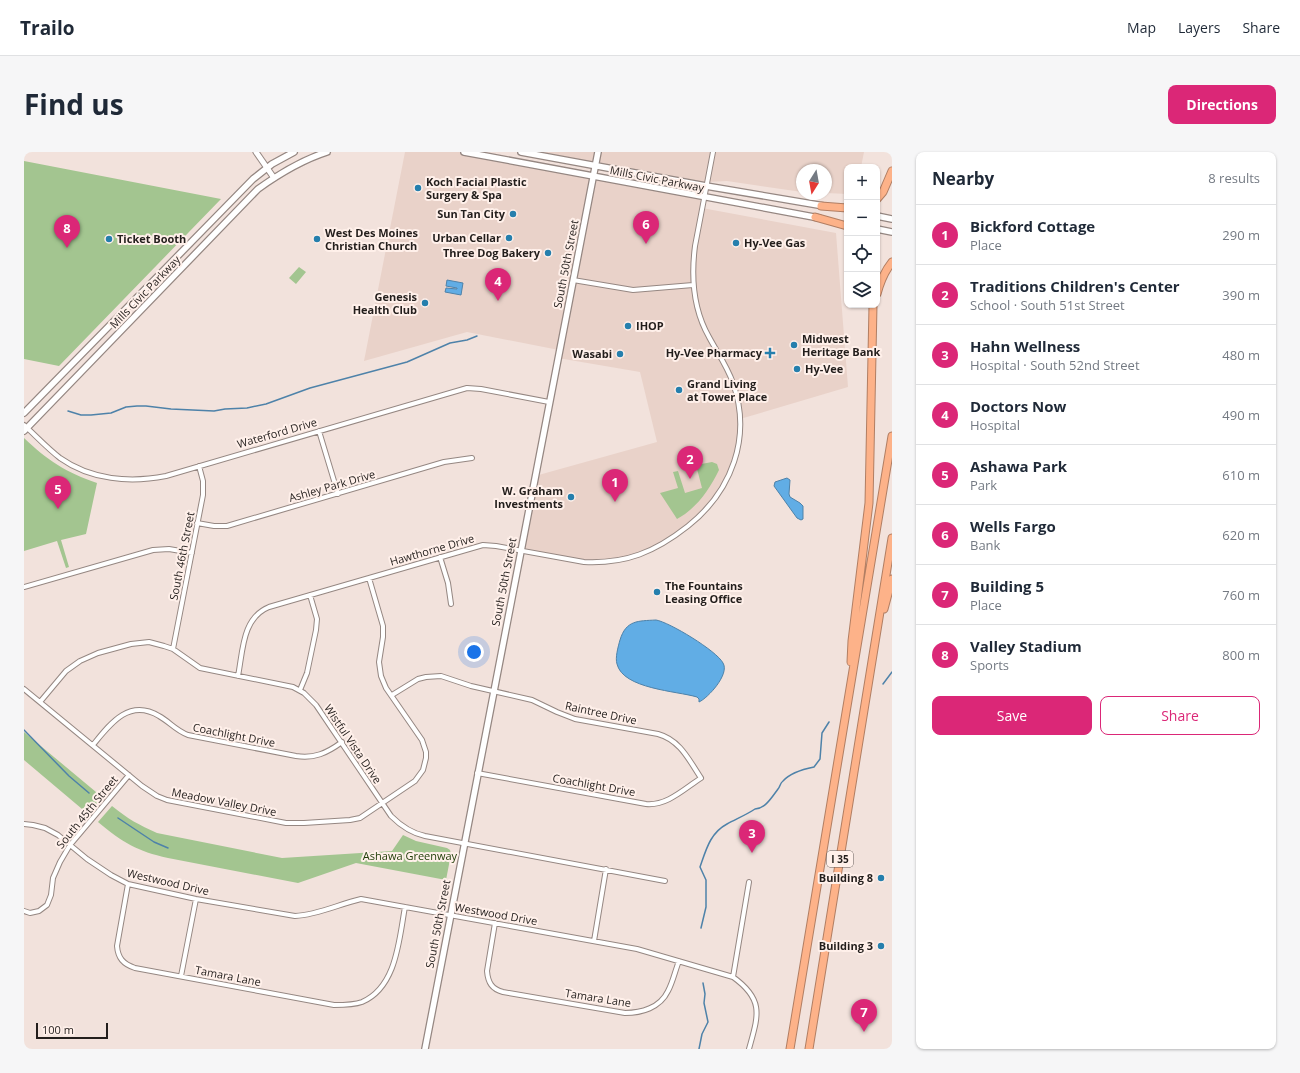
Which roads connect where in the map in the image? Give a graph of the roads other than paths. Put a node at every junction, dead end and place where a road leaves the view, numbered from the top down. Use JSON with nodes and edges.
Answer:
{"nodes":[{"id":1,"x":256,"y":152,"type":"edge"},
{"id":2,"x":294,"y":152,"type":"edge"},
{"id":3,"x":327,"y":152,"type":"edge"},
{"id":4,"x":464,"y":152,"type":"edge"},
{"id":5,"x":521,"y":152,"type":"edge"},
{"id":6,"x":598,"y":152,"type":"edge"},
{"id":7,"x":713,"y":152,"type":"edge"},
{"id":8,"x":595,"y":165,"type":"junction"},
{"id":9,"x":266,"y":168,"type":"junction"},
{"id":10,"x":892,"y":170,"type":"edge"},
{"id":11,"x":593,"y":177,"type":"junction"},
{"id":12,"x":274,"y":178,"type":"junction"},
{"id":13,"x":706,"y":186,"type":"junction"},
{"id":14,"x":880,"y":196,"type":"edge"},
{"id":15,"x":704,"y":198,"type":"junction"},
{"id":16,"x":821,"y":206,"type":"joint"},
{"id":17,"x":844,"y":210,"type":"edge"},
{"id":18,"x":815,"y":217,"type":"junction"},
{"id":19,"x":880,"y":217,"type":"edge"},
{"id":20,"x":892,"y":219,"type":"edge"},
{"id":21,"x":844,"y":222,"type":"edge"},
{"id":22,"x":844,"y":225,"type":"edge"},
{"id":23,"x":880,"y":230,"type":"edge"},
{"id":24,"x":892,"y":232,"type":"edge"},
{"id":25,"x":892,"y":262,"type":"edge"},
{"id":26,"x":573,"y":280,"type":"junction"},
{"id":27,"x":880,"y":284,"type":"edge"},
{"id":28,"x":693,"y":285,"type":"junction"},
{"id":29,"x":874,"y":308,"type":"edge"},
{"id":30,"x":549,"y":402,"type":"junction"},
{"id":31,"x":24,"y":413,"type":"edge"},
{"id":32,"x":25,"y":428,"type":"edge"},
{"id":33,"x":319,"y":431,"type":"junction"},
{"id":34,"x":892,"y":436,"type":"edge"},
{"id":35,"x":472,"y":458,"type":"dead end"},
{"id":36,"x":199,"y":466,"type":"junction"},
{"id":37,"x":338,"y":494,"type":"junction"},
{"id":38,"x":197,"y":523,"type":"junction"},
{"id":39,"x":892,"y":538,"type":"edge"},
{"id":40,"x":520,"y":550,"type":"junction"},
{"id":41,"x":192,"y":553,"type":"junction"},
{"id":42,"x":440,"y":557,"type":"junction"},
{"id":43,"x":369,"y":578,"type":"junction"},
{"id":44,"x":892,"y":579,"type":"edge"},
{"id":45,"x":24,"y":587,"type":"edge"},
{"id":46,"x":310,"y":595,"type":"junction"},
{"id":47,"x":451,"y":604,"type":"dead end"},
{"id":48,"x":878,"y":626,"type":"junction"},
{"id":49,"x":173,"y":649,"type":"junction"},
{"id":50,"x":238,"y":676,"type":"junction"},
{"id":51,"x":24,"y":689,"type":"edge"},
{"id":52,"x":851,"y":689,"type":"junction"},
{"id":53,"x":300,"y":690,"type":"junction"},
{"id":54,"x":493,"y":691,"type":"junction"},
{"id":55,"x":392,"y":696,"type":"junction"},
{"id":56,"x":40,"y":702,"type":"junction"},
{"id":57,"x":342,"y":742,"type":"junction"},
{"id":58,"x":92,"y":745,"type":"junction"},
{"id":59,"x":477,"y":773,"type":"junction"},
{"id":60,"x":129,"y":775,"type":"junction"},
{"id":61,"x":701,"y":778,"type":"joint"},
{"id":62,"x":383,"y":803,"type":"junction"},
{"id":63,"x":24,"y":824,"type":"edge"},
{"id":64,"x":464,"y":843,"type":"junction"},
{"id":65,"x":70,"y":845,"type":"junction"},
{"id":66,"x":606,"y":869,"type":"junction"},
{"id":67,"x":665,"y":881,"type":"dead end"},
{"id":68,"x":749,"y":882,"type":"dead end"},
{"id":69,"x":128,"y":884,"type":"junction"},
{"id":70,"x":196,"y":899,"type":"junction"},
{"id":71,"x":405,"y":907,"type":"junction"},
{"id":72,"x":24,"y":912,"type":"edge"},
{"id":73,"x":450,"y":915,"type":"junction"},
{"id":74,"x":495,"y":923,"type":"junction"},
{"id":75,"x":594,"y":941,"type":"junction"},
{"id":76,"x":679,"y":961,"type":"junction"},
{"id":77,"x":181,"y":976,"type":"junction"},
{"id":78,"x":733,"y":977,"type":"junction"},
{"id":79,"x":424,"y":1049,"type":"edge"},
{"id":80,"x":749,"y":1049,"type":"edge"},
{"id":81,"x":790,"y":1049,"type":"edge"},
{"id":82,"x":808,"y":1049,"type":"edge"}],
"edges":[{"from":1,"to":9,"type":"street"},
{"from":2,"to":9,"type":"main road","name":"Mills Civic Parkway"},
{"from":3,"to":12,"type":"main road","name":"Mills Civic Parkway"},
{"from":4,"to":11,"type":"main road","name":"Mills Civic Parkway"},
{"from":5,"to":8,"type":"main road","name":"Mills Civic Parkway"},
{"from":6,"to":8,"type":"main road","name":"South 50th Street"},
{"from":7,"to":13,"type":"street","name":"Hawthorne Drive"},
{"from":8,"to":11,"type":"main road","name":"South 50th Street"},
{"from":8,"to":13,"type":"main road","name":"Mills Civic Parkway"},
{"from":9,"to":12,"type":"street"},
{"from":9,"to":31,"type":"main road","name":"Mills Civic Parkway"},
{"from":10,"to":14,"type":"highway"},
{"from":11,"to":15,"type":"main road","name":"Mills Civic Parkway"},
{"from":11,"to":26,"type":"main road","name":"South 50th Street"},
{"from":12,"to":32,"type":"main road","name":"Mills Civic Parkway"},
{"from":13,"to":15,"type":"street","name":"Hawthorne Drive"},
{"from":13,"to":16,"type":"main road","name":"Mills Civic Parkway"},
{"from":15,"to":18,"type":"main road","name":"Mills Civic Parkway"},
{"from":15,"to":28,"type":"street","name":"Hawthorne Drive"},
{"from":16,"to":17,"type":"highway"},
{"from":18,"to":21,"type":"main road","name":"Mills Civic Parkway"},
{"from":18,"to":22,"type":"highway"},
{"from":19,"to":20,"type":"main road"},
{"from":23,"to":24,"type":"main road"},
{"from":25,"to":27,"type":"highway"},
{"from":26,"to":28,"type":"street"},
{"from":26,"to":30,"type":"main road","name":"South 50th Street"},
{"from":28,"to":40,"type":"street","name":"Hawthorne Drive"},
{"from":29,"to":52,"type":"highway"},
{"from":30,"to":33,"type":"street","name":"Waterford Drive"},
{"from":30,"to":40,"type":"main road","name":"South 50th Street"},
{"from":32,"to":36,"type":"street","name":"Waterford Drive"},
{"from":33,"to":36,"type":"street","name":"Waterford Drive"},
{"from":33,"to":37,"type":"street"},
{"from":34,"to":52,"type":"highway","number":"I 35"},
{"from":35,"to":37,"type":"street","name":"Ashley Park Drive"},
{"from":36,"to":38,"type":"street","name":"South 46th Street"},
{"from":37,"to":38,"type":"street","name":"Ashley Park Drive"},
{"from":38,"to":41,"type":"street","name":"South 46th Street"},
{"from":39,"to":48,"type":"highway","number":"I 35"},
{"from":40,"to":42,"type":"street","name":"Hawthorne Drive"},
{"from":40,"to":54,"type":"main road","name":"South 50th Street"},
{"from":41,"to":45,"type":"street"},
{"from":41,"to":49,"type":"street","name":"South 46th Street"},
{"from":42,"to":43,"type":"street","name":"Hawthorne Drive"},
{"from":42,"to":47,"type":"street"},
{"from":43,"to":46,"type":"street","name":"Hawthorne Drive"},
{"from":43,"to":55,"type":"street","name":"Meadow Valley Drive"},
{"from":44,"to":48,"type":"highway"},
{"from":46,"to":50,"type":"street","name":"Hawthorne Drive"},
{"from":46,"to":53,"type":"street"},
{"from":48,"to":82,"type":"highway","number":"I 35"},
{"from":49,"to":50,"type":"street","name":"Wistful Vista Drive"},
{"from":49,"to":56,"type":"street","name":"Wistful Vista Drive"},
{"from":50,"to":53,"type":"street","name":"Wistful Vista Drive"},
{"from":51,"to":56,"type":"street","name":"Meadow Valley Drive"},
{"from":52,"to":81,"type":"highway","number":"I 35"},
{"from":53,"to":57,"type":"street","name":"Wistful Vista Drive"},
{"from":54,"to":55,"type":"street","name":"Raintree Drive"},
{"from":54,"to":59,"type":"main road","name":"South 50th Street"},
{"from":54,"to":61,"type":"street","name":"Raintree Drive"},
{"from":55,"to":62,"type":"street","name":"Meadow Valley Drive"},
{"from":56,"to":58,"type":"street","name":"Meadow Valley Drive"},
{"from":57,"to":58,"type":"street","name":"Coachlight Drive"},
{"from":57,"to":62,"type":"street","name":"Wistful Vista Drive"},
{"from":58,"to":60,"type":"street","name":"Meadow Valley Drive"},
{"from":59,"to":61,"type":"street","name":"Coachlight Drive"},
{"from":59,"to":64,"type":"main road","name":"South 50th Street"},
{"from":60,"to":62,"type":"street","name":"Meadow Valley Drive"},
{"from":60,"to":65,"type":"street","name":"South 45th Street"},
{"from":62,"to":64,"type":"street","name":"Wistful Vista Drive"},
{"from":63,"to":65,"type":"street","name":"Westwood Drive"},
{"from":64,"to":66,"type":"street","name":"Wistful Vista Drive"},
{"from":64,"to":73,"type":"main road","name":"South 50th Street"},
{"from":65,"to":69,"type":"street","name":"Westwood Drive"},
{"from":65,"to":72,"type":"street","name":"South 45th Street"},
{"from":66,"to":67,"type":"street","name":"Wistful Vista Drive"},
{"from":66,"to":75,"type":"street"},
{"from":68,"to":78,"type":"street"},
{"from":69,"to":70,"type":"street","name":"Westwood Drive"},
{"from":69,"to":77,"type":"street","name":"Tamara Lane"},
{"from":70,"to":71,"type":"street","name":"Westwood Drive"},
{"from":70,"to":77,"type":"street"},
{"from":71,"to":73,"type":"street","name":"Westwood Drive"},
{"from":71,"to":77,"type":"street","name":"Tamara Lane"},
{"from":73,"to":74,"type":"street","name":"Westwood Drive"},
{"from":73,"to":79,"type":"main road","name":"South 50th Street"},
{"from":74,"to":75,"type":"street","name":"Westwood Drive"},
{"from":74,"to":76,"type":"street","name":"Tamara Lane"},
{"from":75,"to":76,"type":"street","name":"Westwood Drive"},
{"from":76,"to":78,"type":"street","name":"Westwood Drive"},
{"from":78,"to":80,"type":"street","name":"Westwood Drive"}]}
